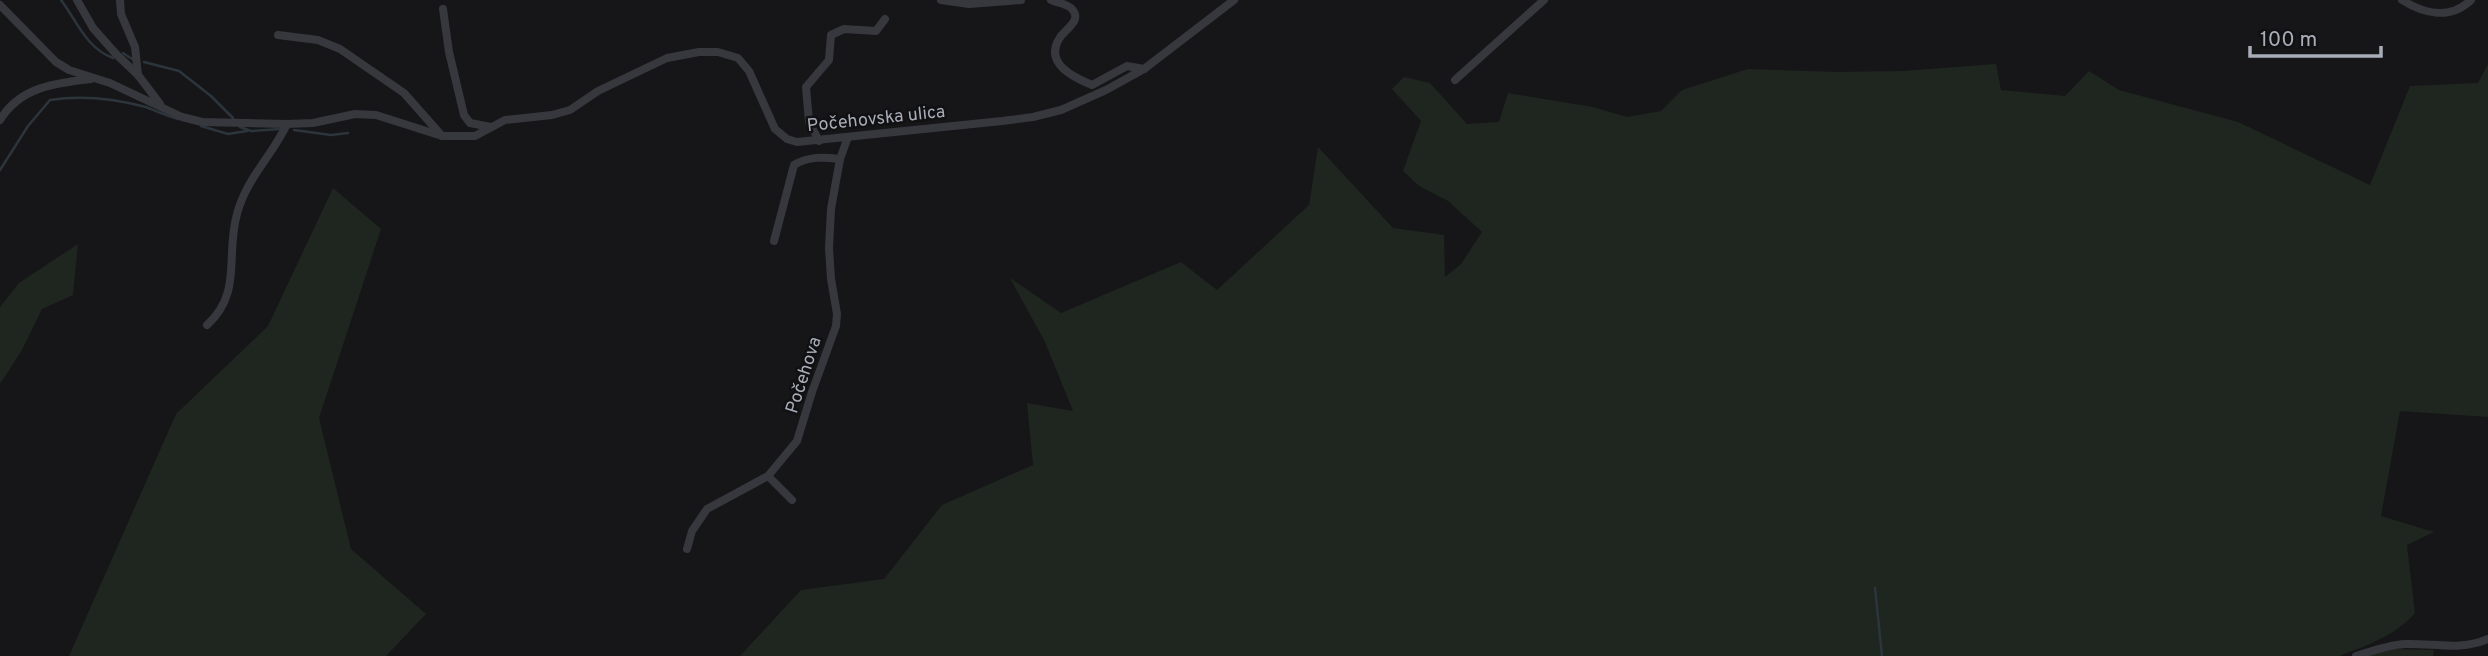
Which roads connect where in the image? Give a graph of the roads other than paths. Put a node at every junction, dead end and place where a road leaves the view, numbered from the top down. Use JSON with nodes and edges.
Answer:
{"nodes":[{"id":1,"x":77,"y":0,"type":"edge"},
{"id":2,"x":120,"y":0,"type":"edge"},
{"id":3,"x":941,"y":0,"type":"edge"},
{"id":4,"x":1021,"y":0,"type":"edge"},
{"id":5,"x":1051,"y":0,"type":"edge"},
{"id":6,"x":1234,"y":0,"type":"edge"},
{"id":7,"x":1544,"y":0,"type":"edge"},
{"id":8,"x":2402,"y":0,"type":"edge"},
{"id":9,"x":2471,"y":0,"type":"edge"},
{"id":10,"x":0,"y":5,"type":"edge"},
{"id":11,"x":443,"y":9,"type":"dead end"},
{"id":12,"x":885,"y":19,"type":"dead end"},
{"id":13,"x":278,"y":35,"type":"dead end"},
{"id":14,"x":1144,"y":69,"type":"junction"},
{"id":15,"x":138,"y":75,"type":"junction"},
{"id":16,"x":94,"y":79,"type":"junction"},
{"id":17,"x":1455,"y":80,"type":"dead end"},
{"id":18,"x":162,"y":107,"type":"junction"},
{"id":19,"x":0,"y":120,"type":"edge"},
{"id":20,"x":287,"y":124,"type":"junction"},
{"id":21,"x":491,"y":127,"type":"junction"},
{"id":22,"x":442,"y":136,"type":"junction"},
{"id":23,"x":819,"y":141,"type":"junction"},
{"id":24,"x":846,"y":142,"type":"junction"},
{"id":25,"x":840,"y":158,"type":"junction"},
{"id":26,"x":774,"y":241,"type":"dead end"},
{"id":27,"x":206,"y":326,"type":"dead end"},
{"id":28,"x":768,"y":476,"type":"junction"},
{"id":29,"x":792,"y":500,"type":"dead end"},
{"id":30,"x":687,"y":549,"type":"dead end"},
{"id":31,"x":2488,"y":639,"type":"edge"},
{"id":32,"x":2356,"y":656,"type":"edge"}],
"edges":[{"from":1,"to":15,"type":"street"},
{"from":2,"to":15,"type":"street"},
{"from":3,"to":4,"type":"street"},
{"from":5,"to":14,"type":"street","name":"Počehovska ulica"},
{"from":6,"to":14,"type":"street","name":"Počehovska ulica"},
{"from":7,"to":17,"type":"street"},
{"from":8,"to":9,"type":"street"},
{"from":10,"to":16,"type":"street"},
{"from":11,"to":21,"type":"street"},
{"from":12,"to":23,"type":"street"},
{"from":13,"to":22,"type":"street"},
{"from":14,"to":24,"type":"street","name":"Počehovska ulica"},
{"from":15,"to":18,"type":"street"},
{"from":16,"to":18,"type":"street","name":"Počehovska ulica"},
{"from":16,"to":19,"type":"street"},
{"from":18,"to":20,"type":"street","name":"Počehovska ulica"},
{"from":20,"to":22,"type":"street","name":"Počehovska ulica"},
{"from":20,"to":27,"type":"street"},
{"from":21,"to":22,"type":"street","name":"Počehovska ulica"},
{"from":21,"to":23,"type":"street","name":"Počehovska ulica"},
{"from":23,"to":24,"type":"street","name":"Počehovska ulica"},
{"from":24,"to":25,"type":"street","name":"Počehova"},
{"from":25,"to":26,"type":"street"},
{"from":25,"to":28,"type":"street","name":"Počehova"},
{"from":28,"to":29,"type":"street"},
{"from":28,"to":30,"type":"street","name":"Počehova"},
{"from":31,"to":32,"type":"street"}]}
